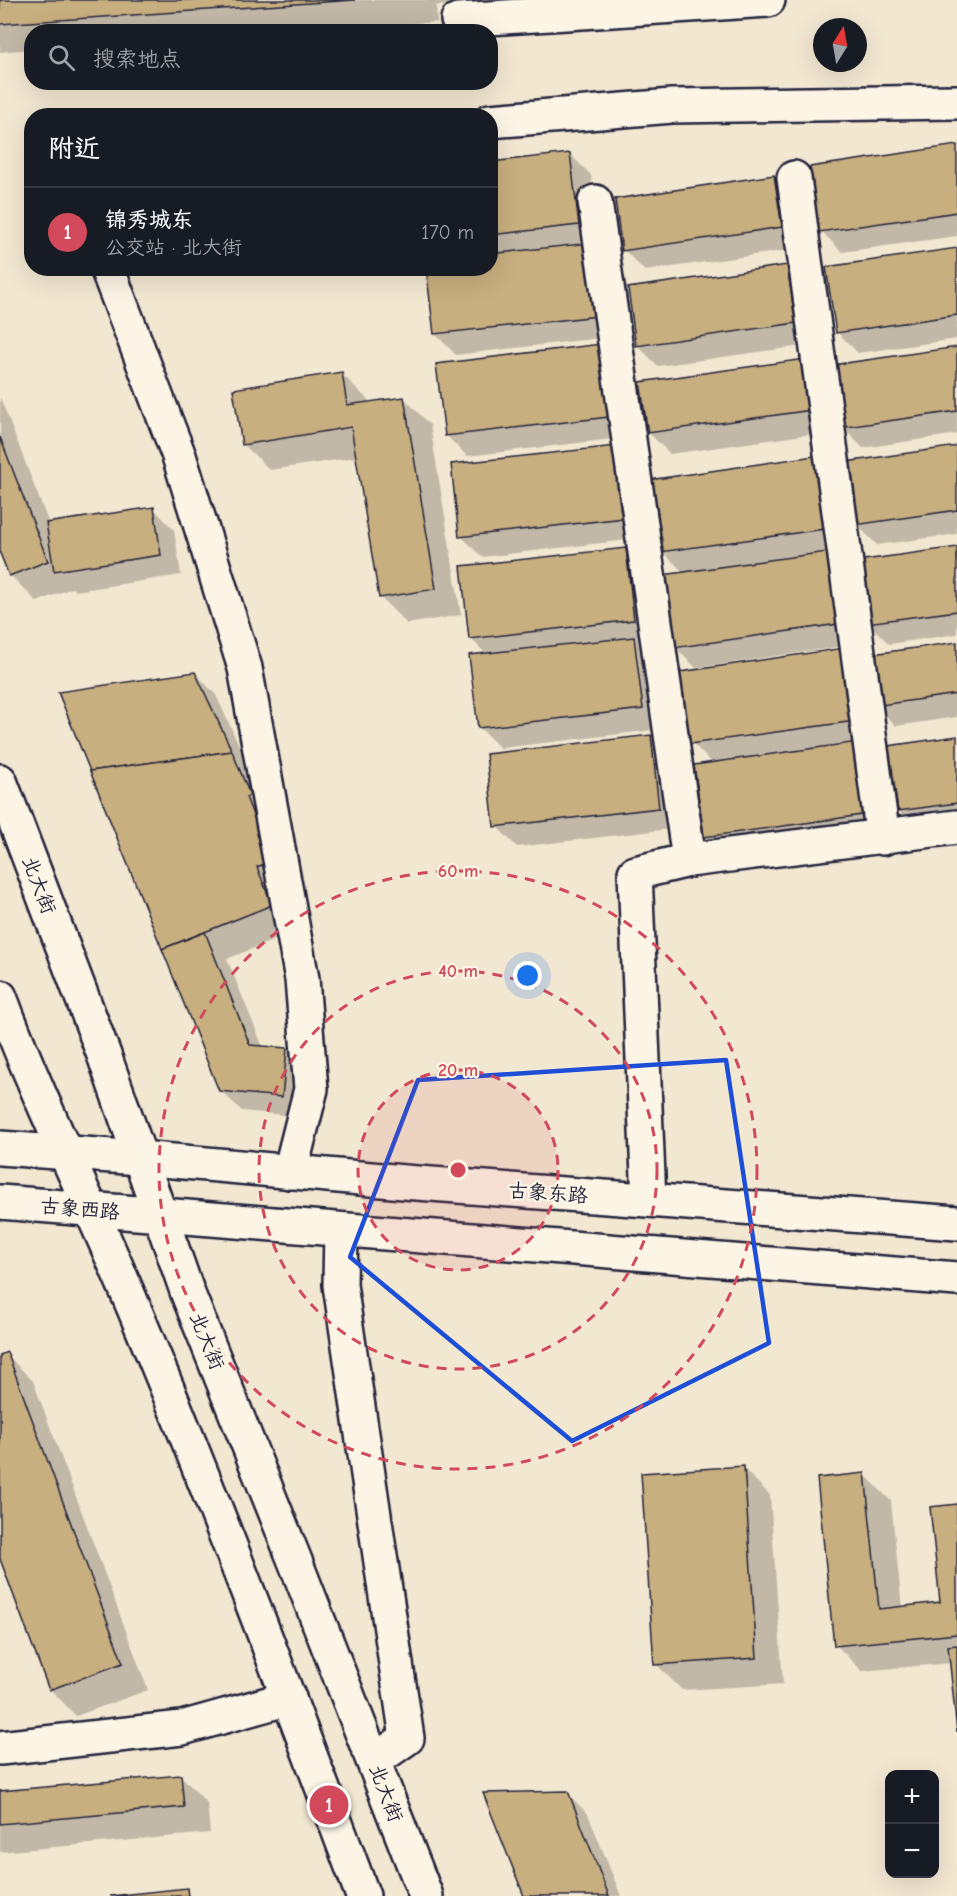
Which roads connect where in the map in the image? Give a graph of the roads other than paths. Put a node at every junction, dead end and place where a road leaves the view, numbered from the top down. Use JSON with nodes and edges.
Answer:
{"nodes":[{"id":1,"x":768,"y":0,"type":"edge"},
{"id":2,"x":458,"y":20,"type":"dead end"},
{"id":3,"x":957,"y":102,"type":"edge"},
{"id":4,"x":498,"y":120,"type":"edge"},
{"id":5,"x":794,"y":178,"type":"dead end"},
{"id":6,"x":595,"y":202,"type":"dead end"},
{"id":7,"x":109,"y":276,"type":"edge"},
{"id":8,"x":0,"y":781,"type":"edge"},
{"id":9,"x":957,"y":827,"type":"edge"},
{"id":10,"x":883,"y":838,"type":"junction"},
{"id":11,"x":689,"y":860,"type":"junction"},
{"id":12,"x":0,"y":997,"type":"edge"},
{"id":13,"x":0,"y":1148,"type":"edge"},
{"id":14,"x":66,"y":1152,"type":"junction"},
{"id":15,"x":140,"y":1158,"type":"junction"},
{"id":16,"x":290,"y":1172,"type":"junction"},
{"id":17,"x":649,"y":1200,"type":"junction"},
{"id":18,"x":0,"y":1202,"type":"edge"},
{"id":19,"x":92,"y":1210,"type":"junction"},
{"id":20,"x":160,"y":1216,"type":"junction"},
{"id":21,"x":957,"y":1223,"type":"edge"},
{"id":22,"x":341,"y":1230,"type":"junction"},
{"id":23,"x":957,"y":1279,"type":"edge"},
{"id":24,"x":289,"y":1698,"type":"junction"},
{"id":25,"x":0,"y":1748,"type":"edge"},
{"id":26,"x":374,"y":1761,"type":"junction"},
{"id":27,"x":363,"y":1896,"type":"edge"},
{"id":28,"x":426,"y":1896,"type":"edge"}],
"edges":[{"from":1,"to":2,"type":"main road"},
{"from":3,"to":4,"type":"main road"},
{"from":5,"to":10,"type":"main road"},
{"from":6,"to":11,"type":"main road"},
{"from":7,"to":16,"type":"main road"},
{"from":8,"to":15,"type":"main road","name":"北大街"},
{"from":9,"to":10,"type":"main road"},
{"from":10,"to":11,"type":"main road"},
{"from":11,"to":17,"type":"main road"},
{"from":12,"to":14,"type":"main road"},
{"from":13,"to":14,"type":"main road"},
{"from":14,"to":15,"type":"main road"},
{"from":14,"to":19,"type":"main road"},
{"from":15,"to":16,"type":"main road","name":"古象东路"},
{"from":15,"to":20,"type":"main road","name":"北大街"},
{"from":16,"to":17,"type":"main road","name":"古象东路"},
{"from":17,"to":21,"type":"main road","name":"古象东路"},
{"from":18,"to":19,"type":"main road","name":"古象西路"},
{"from":19,"to":20,"type":"main road","name":"古象西路"},
{"from":19,"to":24,"type":"main road"},
{"from":20,"to":22,"type":"main road"},
{"from":20,"to":26,"type":"main road","name":"北大街"},
{"from":22,"to":23,"type":"main road"},
{"from":22,"to":26,"type":"main road"},
{"from":24,"to":25,"type":"main road"},
{"from":24,"to":27,"type":"main road"},
{"from":26,"to":28,"type":"main road","name":"北大街"}]}
